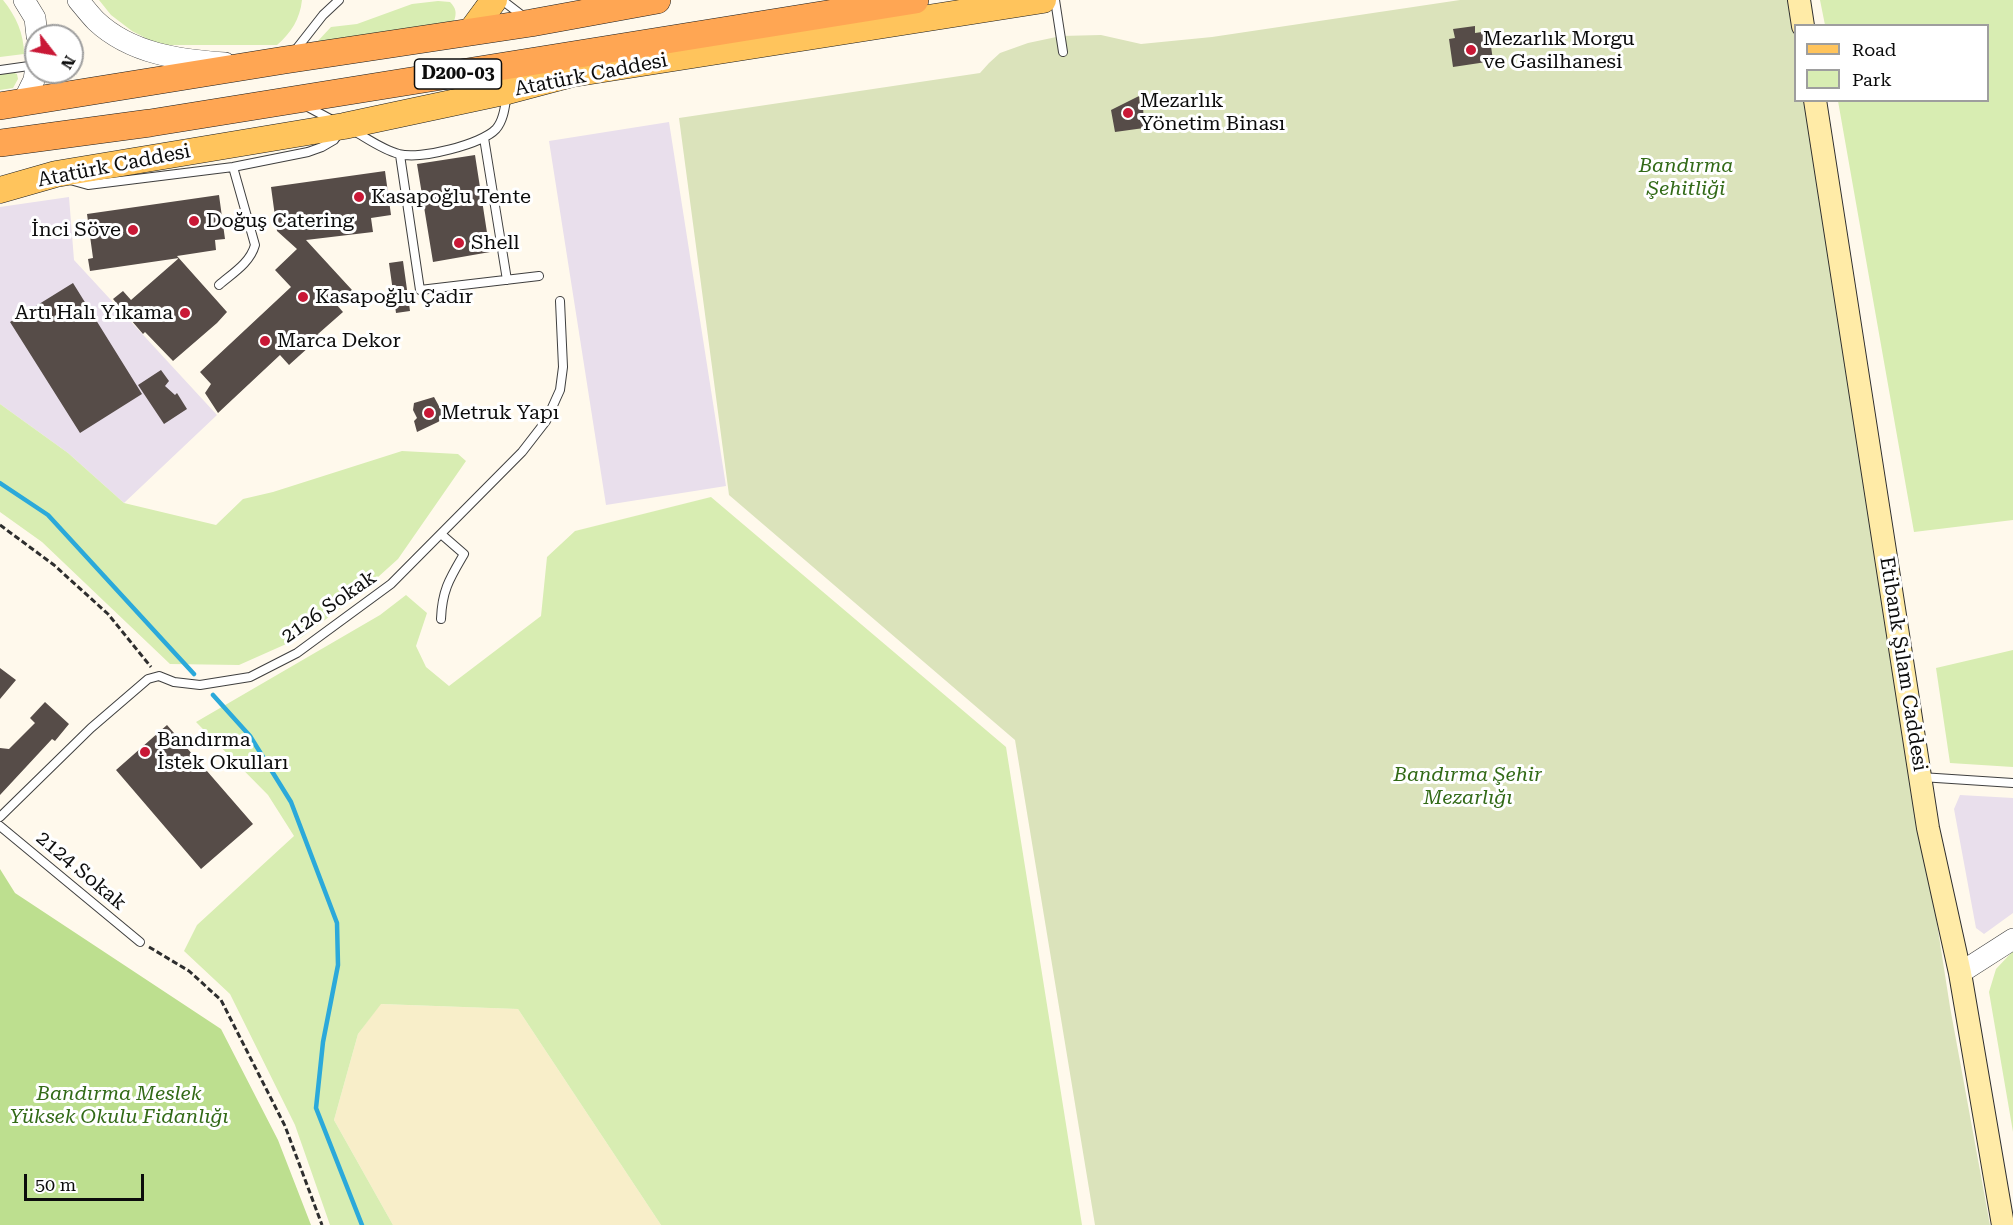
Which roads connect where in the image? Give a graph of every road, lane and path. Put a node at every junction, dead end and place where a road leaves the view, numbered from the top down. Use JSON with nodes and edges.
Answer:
{"nodes":[{"id":1,"x":24,"y":0,"type":"edge"},
{"id":2,"x":78,"y":0,"type":"edge"},
{"id":3,"x":339,"y":0,"type":"edge"},
{"id":4,"x":494,"y":0,"type":"edge"},
{"id":5,"x":502,"y":0,"type":"edge"},
{"id":6,"x":657,"y":0,"type":"edge"},
{"id":7,"x":915,"y":0,"type":"edge"},
{"id":8,"x":1043,"y":0,"type":"edge"},
{"id":9,"x":1055,"y":0,"type":"edge"},
{"id":10,"x":1799,"y":0,"type":"edge"},
{"id":11,"x":531,"y":22,"type":"junction"},
{"id":12,"x":36,"y":24,"type":"edge"},
{"id":13,"x":1803,"y":24,"type":"edge"},
{"id":14,"x":472,"y":30,"type":"junction"},
{"id":15,"x":1063,"y":52,"type":"dead end"},
{"id":16,"x":285,"y":60,"type":"junction"},
{"id":17,"x":253,"y":65,"type":"junction"},
{"id":18,"x":24,"y":67,"type":"edge"},
{"id":19,"x":0,"y":70,"type":"edge"},
{"id":20,"x":509,"y":78,"type":"junction"},
{"id":21,"x":30,"y":84,"type":"edge"},
{"id":22,"x":295,"y":100,"type":"junction"},
{"id":23,"x":1815,"y":102,"type":"edge"},
{"id":24,"x":12,"y":104,"type":"edge"},
{"id":25,"x":344,"y":126,"type":"junction"},
{"id":26,"x":484,"y":138,"type":"junction"},
{"id":27,"x":0,"y":143,"type":"edge"},
{"id":28,"x":400,"y":155,"type":"junction"},
{"id":29,"x":233,"y":167,"type":"junction"},
{"id":30,"x":56,"y":174,"type":"junction"},
{"id":31,"x":0,"y":182,"type":"edge"},
{"id":32,"x":0,"y":190,"type":"edge"},
{"id":33,"x":539,"y":276,"type":"dead end"},
{"id":34,"x":507,"y":280,"type":"junction"},
{"id":35,"x":219,"y":285,"type":"dead end"},
{"id":36,"x":560,"y":301,"type":"dead end"},
{"id":37,"x":0,"y":525,"type":"edge"},
{"id":38,"x":441,"y":534,"type":"junction"},
{"id":39,"x":441,"y":619,"type":"dead end"},
{"id":40,"x":159,"y":676,"type":"junction"},
{"id":41,"x":1920,"y":777,"type":"junction"},
{"id":42,"x":2013,"y":783,"type":"edge"},
{"id":43,"x":0,"y":817,"type":"edge"},
{"id":44,"x":0,"y":826,"type":"edge"},
{"id":45,"x":2013,"y":939,"type":"edge"},
{"id":46,"x":140,"y":942,"type":"joint"},
{"id":47,"x":1960,"y":973,"type":"junction"},
{"id":48,"x":322,"y":1225,"type":"edge"},
{"id":49,"x":2003,"y":1225,"type":"edge"}],
"edges":[{"from":1,"to":12,"type":"street"},
{"from":2,"to":17,"type":"street"},
{"from":3,"to":16,"type":"lane"},
{"from":4,"to":14,"type":"main road"},
{"from":5,"to":11,"type":"lane"},
{"from":6,"to":11,"type":"highway","number":"D200-03"},
{"from":7,"to":20,"type":"highway","name":"Atatürk Caddesi","number":"D200-03"},
{"from":8,"to":20,"type":"main road","name":"Atatürk Caddesi"},
{"from":9,"to":15,"type":"lane"},
{"from":10,"to":13,"type":"main road"},
{"from":11,"to":14,"type":"highway","number":"D200-03"},
{"from":14,"to":16,"type":"highway","number":"D200-03"},
{"from":16,"to":17,"type":"highway","number":"D200-03"},
{"from":17,"to":24,"type":"highway","number":"D200-03"},
{"from":18,"to":19,"type":"lane"},
{"from":20,"to":22,"type":"highway","name":"Atatürk Caddesi","number":"D200-03"},
{"from":20,"to":25,"type":"main road","name":"Atatürk Caddesi"},
{"from":20,"to":26,"type":"lane"},
{"from":21,"to":24,"type":"street"},
{"from":22,"to":25,"type":"lane"},
{"from":22,"to":27,"type":"highway","name":"Atatürk Caddesi","number":"D200-03"},
{"from":23,"to":41,"type":"main road","name":"Etibank Şılam Caddesi"},
{"from":25,"to":28,"type":"lane"},
{"from":25,"to":29,"type":"lane"},
{"from":25,"to":30,"type":"main road","name":"Atatürk Caddesi"},
{"from":26,"to":28,"type":"lane"},
{"from":26,"to":34,"type":"lane"},
{"from":28,"to":34,"type":"lane"},
{"from":29,"to":30,"type":"lane"},
{"from":29,"to":35,"type":"lane"},
{"from":30,"to":31,"type":"street"},
{"from":30,"to":32,"type":"main road","name":"Atatürk Caddesi"},
{"from":33,"to":34,"type":"lane"},
{"from":36,"to":38,"type":"lane","name":"2126 Sokak"},
{"from":37,"to":40,"type":"path"},
{"from":38,"to":39,"type":"lane"},
{"from":38,"to":40,"type":"lane","name":"2126 Sokak"},
{"from":40,"to":43,"type":"lane"},
{"from":41,"to":42,"type":"lane"},
{"from":41,"to":47,"type":"main road","name":"Etibank Şılam Caddesi"},
{"from":44,"to":46,"type":"lane","name":"2124 Sokak"},
{"from":45,"to":47,"type":"street"},
{"from":46,"to":48,"type":"path"},
{"from":47,"to":49,"type":"main road","name":"Etibank Şılam Caddesi"}]}
